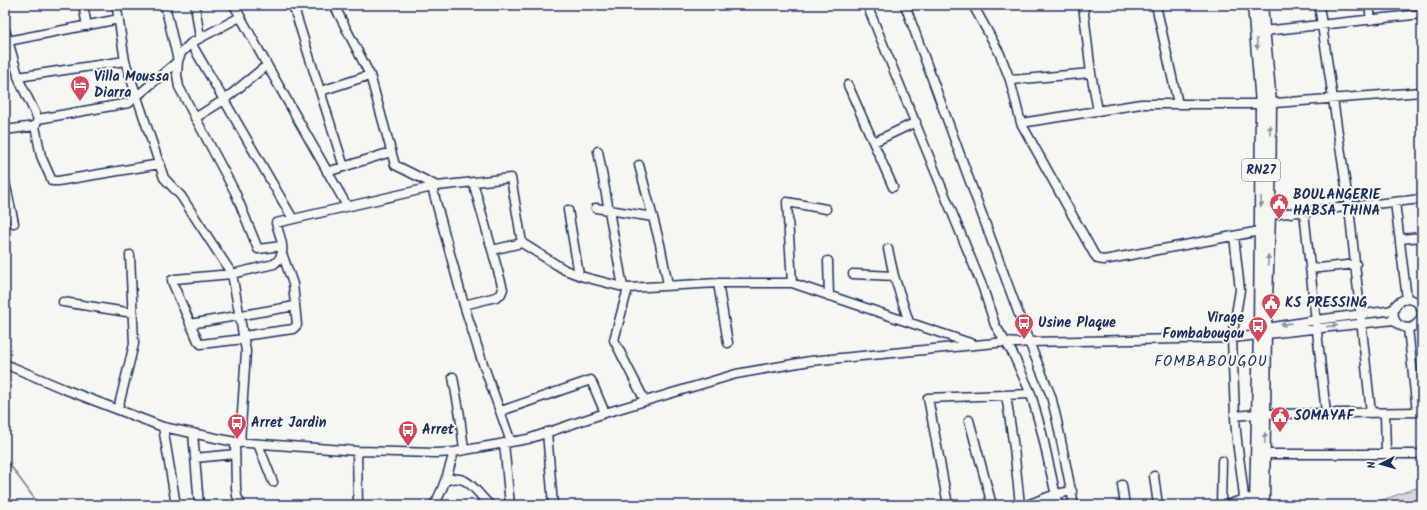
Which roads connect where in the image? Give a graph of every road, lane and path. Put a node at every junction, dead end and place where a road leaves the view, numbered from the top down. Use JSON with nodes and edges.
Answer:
{"nodes":[{"id":1,"x":83,"y":5,"type":"edge"},
{"id":2,"x":119,"y":5,"type":"edge"},
{"id":3,"x":165,"y":5,"type":"edge"},
{"id":4,"x":195,"y":5,"type":"edge"},
{"id":5,"x":234,"y":5,"type":"edge"},
{"id":6,"x":293,"y":5,"type":"edge"},
{"id":7,"x":334,"y":5,"type":"edge"},
{"id":8,"x":867,"y":5,"type":"edge"},
{"id":9,"x":905,"y":5,"type":"edge"},
{"id":10,"x":1083,"y":5,"type":"edge"},
{"id":11,"x":1156,"y":5,"type":"edge"},
{"id":12,"x":1254,"y":5,"type":"edge"},
{"id":13,"x":1262,"y":5,"type":"edge"},
{"id":14,"x":1319,"y":5,"type":"edge"},
{"id":15,"x":1369,"y":5,"type":"edge"},
{"id":16,"x":975,"y":6,"type":"edge"},
{"id":17,"x":1422,"y":14,"type":"edge"},
{"id":18,"x":240,"y":17,"type":"junction"},
{"id":19,"x":119,"y":19,"type":"junction"},
{"id":20,"x":1371,"y":20,"type":"junction"},
{"id":21,"x":1322,"y":24,"type":"junction"},
{"id":22,"x":86,"y":26,"type":"junction"},
{"id":23,"x":1264,"y":31,"type":"junction"},
{"id":24,"x":6,"y":34,"type":"edge"},
{"id":25,"x":200,"y":38,"type":"junction"},
{"id":26,"x":191,"y":44,"type":"junction"},
{"id":27,"x":125,"y":61,"type":"junction"},
{"id":28,"x":178,"y":61,"type":"junction"},
{"id":29,"x":267,"y":65,"type":"junction"},
{"id":30,"x":1091,"y":73,"type":"junction"},
{"id":31,"x":18,"y":76,"type":"junction"},
{"id":32,"x":370,"y":76,"type":"junction"},
{"id":33,"x":1010,"y":80,"type":"junction"},
{"id":34,"x":848,"y":84,"type":"dead end"},
{"id":35,"x":321,"y":91,"type":"junction"},
{"id":36,"x":1422,"y":92,"type":"edge"},
{"id":37,"x":137,"y":96,"type":"junction"},
{"id":38,"x":1333,"y":98,"type":"junction"},
{"id":39,"x":224,"y":100,"type":"junction"},
{"id":40,"x":1266,"y":103,"type":"junction"},
{"id":41,"x":1178,"y":104,"type":"junction"},
{"id":42,"x":1098,"y":111,"type":"junction"},
{"id":43,"x":195,"y":118,"type":"junction"},
{"id":44,"x":916,"y":122,"type":"junction"},
{"id":45,"x":37,"y":123,"type":"junction"},
{"id":46,"x":1021,"y":123,"type":"junction"},
{"id":47,"x":5,"y":130,"type":"edge"},
{"id":48,"x":874,"y":142,"type":"junction"},
{"id":49,"x":598,"y":151,"type":"dead end"},
{"id":50,"x":391,"y":152,"type":"junction"},
{"id":51,"x":160,"y":164,"type":"junction"},
{"id":52,"x":640,"y":165,"type":"dead end"},
{"id":53,"x":344,"y":167,"type":"junction"},
{"id":54,"x":328,"y":172,"type":"junction"},
{"id":55,"x":5,"y":182,"type":"edge"},
{"id":56,"x":473,"y":182,"type":"junction"},
{"id":57,"x":435,"y":186,"type":"junction"},
{"id":58,"x":893,"y":187,"type":"dead end"},
{"id":59,"x":1422,"y":199,"type":"edge"},
{"id":60,"x":1395,"y":202,"type":"junction"},
{"id":61,"x":347,"y":206,"type":"junction"},
{"id":62,"x":1349,"y":207,"type":"junction"},
{"id":63,"x":596,"y":208,"type":"dead end"},
{"id":64,"x":826,"y":209,"type":"dead end"},
{"id":65,"x":568,"y":210,"type":"dead end"},
{"id":66,"x":609,"y":210,"type":"junction"},
{"id":67,"x":1304,"y":212,"type":"junction"},
{"id":68,"x":1270,"y":215,"type":"junction"},
{"id":69,"x":653,"y":217,"type":"junction"},
{"id":70,"x":293,"y":219,"type":"junction"},
{"id":71,"x":14,"y":224,"type":"dead end"},
{"id":72,"x":1260,"y":231,"type":"junction"},
{"id":73,"x":1234,"y":236,"type":"junction"},
{"id":74,"x":1422,"y":237,"type":"edge"},
{"id":75,"x":1400,"y":239,"type":"junction"},
{"id":76,"x":522,"y":243,"type":"junction"},
{"id":77,"x":282,"y":246,"type":"junction"},
{"id":78,"x":888,"y":249,"type":"dead end"},
{"id":79,"x":492,"y":250,"type":"junction"},
{"id":80,"x":130,"y":255,"type":"dead end"},
{"id":81,"x":283,"y":256,"type":"junction"},
{"id":82,"x":828,"y":261,"type":"dead end"},
{"id":83,"x":1356,"y":264,"type":"junction"},
{"id":84,"x":1310,"y":270,"type":"junction"},
{"id":85,"x":232,"y":274,"type":"junction"},
{"id":86,"x":853,"y":274,"type":"dead end"},
{"id":87,"x":579,"y":276,"type":"junction"},
{"id":88,"x":894,"y":276,"type":"junction"},
{"id":89,"x":718,"y":283,"type":"junction"},
{"id":90,"x":792,"y":283,"type":"junction"},
{"id":91,"x":668,"y":285,"type":"junction"},
{"id":92,"x":626,"y":288,"type":"junction"},
{"id":93,"x":829,"y":296,"type":"junction"},
{"id":94,"x":1408,"y":298,"type":"junction"},
{"id":95,"x":63,"y":302,"type":"dead end"},
{"id":96,"x":464,"y":305,"type":"junction"},
{"id":97,"x":295,"y":306,"type":"junction"},
{"id":98,"x":1394,"y":309,"type":"junction"},
{"id":99,"x":1422,"y":312,"type":"edge"},
{"id":100,"x":133,"y":313,"type":"junction"},
{"id":101,"x":240,"y":315,"type":"junction"},
{"id":102,"x":1361,"y":318,"type":"junction"},
{"id":103,"x":1394,"y":320,"type":"junction"},
{"id":104,"x":909,"y":322,"type":"junction"},
{"id":105,"x":190,"y":324,"type":"junction"},
{"id":106,"x":1316,"y":324,"type":"junction"},
{"id":107,"x":1408,"y":328,"type":"junction"},
{"id":108,"x":1263,"y":332,"type":"junction"},
{"id":109,"x":244,"y":337,"type":"junction"},
{"id":110,"x":1232,"y":338,"type":"junction"},
{"id":111,"x":1006,"y":342,"type":"junction"},
{"id":112,"x":1029,"y":342,"type":"junction"},
{"id":113,"x":728,"y":344,"type":"dead end"},
{"id":114,"x":976,"y":345,"type":"junction"},
{"id":115,"x":5,"y":364,"type":"edge"},
{"id":116,"x":453,"y":377,"type":"dead end"},
{"id":117,"x":1031,"y":394,"type":"junction"},
{"id":118,"x":1006,"y":395,"type":"junction"},
{"id":119,"x":645,"y":401,"type":"junction"},
{"id":120,"x":118,"y":409,"type":"junction"},
{"id":121,"x":501,"y":411,"type":"junction"},
{"id":122,"x":1419,"y":412,"type":"edge"},
{"id":123,"x":605,"y":413,"type":"junction"},
{"id":124,"x":1326,"y":413,"type":"junction"},
{"id":125,"x":1371,"y":413,"type":"junction"},
{"id":126,"x":1386,"y":413,"type":"junction"},
{"id":127,"x":1261,"y":414,"type":"junction"},
{"id":128,"x":1235,"y":416,"type":"junction"},
{"id":129,"x":969,"y":420,"type":"dead end"},
{"id":130,"x":163,"y":426,"type":"junction"},
{"id":131,"x":547,"y":432,"type":"junction"},
{"id":132,"x":193,"y":433,"type":"junction"},
{"id":133,"x":507,"y":442,"type":"junction"},
{"id":134,"x":238,"y":443,"type":"junction"},
{"id":135,"x":258,"y":444,"type":"junction"},
{"id":136,"x":464,"y":450,"type":"junction"},
{"id":137,"x":357,"y":451,"type":"junction"},
{"id":138,"x":454,"y":452,"type":"junction"},
{"id":139,"x":236,"y":454,"type":"junction"},
{"id":140,"x":1265,"y":454,"type":"junction"},
{"id":141,"x":1386,"y":454,"type":"junction"},
{"id":142,"x":1422,"y":454,"type":"edge"},
{"id":143,"x":195,"y":458,"type":"junction"},
{"id":144,"x":1222,"y":461,"type":"dead end"},
{"id":145,"x":1154,"y":476,"type":"dead end"},
{"id":146,"x":445,"y":481,"type":"junction"},
{"id":147,"x":273,"y":482,"type":"dead end"},
{"id":148,"x":1122,"y":485,"type":"dead end"},
{"id":149,"x":1072,"y":491,"type":"junction"},
{"id":150,"x":1056,"y":494,"type":"junction"},
{"id":151,"x":1244,"y":499,"type":"junction"},
{"id":152,"x":1255,"y":500,"type":"edge"},
{"id":153,"x":176,"y":505,"type":"edge"},
{"id":154,"x":199,"y":505,"type":"edge"},
{"id":155,"x":241,"y":505,"type":"edge"},
{"id":156,"x":358,"y":505,"type":"edge"},
{"id":157,"x":434,"y":505,"type":"edge"},
{"id":158,"x":490,"y":505,"type":"edge"},
{"id":159,"x":510,"y":505,"type":"edge"},
{"id":160,"x":552,"y":505,"type":"edge"},
{"id":161,"x":948,"y":505,"type":"edge"},
{"id":162,"x":992,"y":505,"type":"edge"},
{"id":163,"x":1020,"y":505,"type":"edge"},
{"id":164,"x":1026,"y":505,"type":"edge"},
{"id":165,"x":1058,"y":505,"type":"edge"},
{"id":166,"x":1074,"y":505,"type":"edge"},
{"id":167,"x":1125,"y":505,"type":"edge"},
{"id":168,"x":1158,"y":505,"type":"edge"},
{"id":169,"x":1221,"y":505,"type":"edge"},
{"id":170,"x":1226,"y":505,"type":"edge"},
{"id":171,"x":1264,"y":505,"type":"edge"}],
"edges":[{"from":1,"to":22,"type":"street"},
{"from":2,"to":19,"type":"street"},
{"from":3,"to":28,"type":"street"},
{"from":4,"to":25,"type":"street"},
{"from":5,"to":18,"type":"street"},
{"from":6,"to":35,"type":"street"},
{"from":7,"to":32,"type":"street"},
{"from":8,"to":44,"type":"street"},
{"from":9,"to":112,"type":"street"},
{"from":10,"to":30,"type":"street"},
{"from":11,"to":41,"type":"street"},
{"from":12,"to":40,"type":"main road","number":"RN27","one_way":true},
{"from":13,"to":23,"type":"main road","number":"RN27"},
{"from":14,"to":21,"type":"street"},
{"from":15,"to":20,"type":"street"},
{"from":16,"to":33,"type":"street"},
{"from":17,"to":20,"type":"street"},
{"from":18,"to":25,"type":"street"},
{"from":18,"to":29,"type":"street"},
{"from":19,"to":22,"type":"street"},
{"from":19,"to":27,"type":"street"},
{"from":20,"to":21,"type":"street"},
{"from":21,"to":23,"type":"street"},
{"from":21,"to":38,"type":"street"},
{"from":22,"to":24,"type":"street"},
{"from":23,"to":40,"type":"main road","number":"RN27"},
{"from":24,"to":31,"type":"street"},
{"from":25,"to":26,"type":"street"},
{"from":26,"to":28,"type":"street"},
{"from":26,"to":39,"type":"street"},
{"from":27,"to":31,"type":"street"},
{"from":27,"to":37,"type":"street"},
{"from":28,"to":37,"type":"street"},
{"from":28,"to":43,"type":"street"},
{"from":29,"to":39,"type":"street"},
{"from":29,"to":54,"type":"street"},
{"from":30,"to":33,"type":"street"},
{"from":30,"to":42,"type":"street"},
{"from":31,"to":45,"type":"street"},
{"from":32,"to":35,"type":"street"},
{"from":32,"to":50,"type":"street"},
{"from":33,"to":46,"type":"street"},
{"from":34,"to":48,"type":"street"},
{"from":35,"to":53,"type":"street"},
{"from":36,"to":38,"type":"street"},
{"from":37,"to":45,"type":"street"},
{"from":37,"to":51,"type":"street"},
{"from":38,"to":40,"type":"street"},
{"from":38,"to":62,"type":"street"},
{"from":39,"to":43,"type":"street"},
{"from":39,"to":70,"type":"street"},
{"from":40,"to":41,"type":"street"},
{"from":68,"to":40,"type":"main road","number":"RN27","one_way":true},
{"from":40,"to":72,"type":"main road","number":"RN27","one_way":true},
{"from":41,"to":42,"type":"street"},
{"from":42,"to":46,"type":"street"},
{"from":43,"to":77,"type":"street"},
{"from":44,"to":48,"type":"street"},
{"from":44,"to":111,"type":"street"},
{"from":45,"to":47,"type":"street"},
{"from":45,"to":51,"type":"street"},
{"from":46,"to":73,"type":"street"},
{"from":48,"to":58,"type":"street"},
{"from":49,"to":66,"type":"street"},
{"from":50,"to":53,"type":"street"},
{"from":50,"to":57,"type":"street"},
{"from":51,"to":85,"type":"street"},
{"from":52,"to":69,"type":"street"},
{"from":53,"to":54,"type":"street"},
{"from":54,"to":61,"type":"street"},
{"from":55,"to":71,"type":"street"},
{"from":56,"to":57,"type":"street"},
{"from":56,"to":76,"type":"street"},
{"from":56,"to":79,"type":"street"},
{"from":57,"to":61,"type":"street"},
{"from":57,"to":96,"type":"street"},
{"from":59,"to":60,"type":"street"},
{"from":60,"to":62,"type":"street"},
{"from":60,"to":75,"type":"street"},
{"from":61,"to":70,"type":"street"},
{"from":62,"to":67,"type":"street"},
{"from":62,"to":83,"type":"street"},
{"from":63,"to":66,"type":"street"},
{"from":64,"to":90,"type":"street"},
{"from":65,"to":87,"type":"street"},
{"from":66,"to":69,"type":"street"},
{"from":66,"to":92,"type":"street"},
{"from":67,"to":68,"type":"street"},
{"from":67,"to":84,"type":"street"},
{"from":108,"to":68,"type":"main road","number":"RN27","one_way":true},
{"from":69,"to":91,"type":"street"},
{"from":70,"to":77,"type":"street"},
{"from":72,"to":73,"type":"street"},
{"from":72,"to":108,"type":"main road","number":"RN27"},
{"from":73,"to":110,"type":"street"},
{"from":74,"to":75,"type":"street"},
{"from":75,"to":94,"type":"street"},
{"from":76,"to":79,"type":"street"},
{"from":76,"to":87,"type":"street"},
{"from":77,"to":81,"type":"street"},
{"from":78,"to":88,"type":"street"},
{"from":79,"to":96,"type":"street"},
{"from":80,"to":100,"type":"street"},
{"from":81,"to":85,"type":"street"},
{"from":81,"to":97,"type":"street"},
{"from":82,"to":93,"type":"street"},
{"from":83,"to":84,"type":"street"},
{"from":83,"to":102,"type":"street"},
{"from":84,"to":106,"type":"street"},
{"from":85,"to":101,"type":"street"},
{"from":85,"to":105,"type":"street"},
{"from":86,"to":88,"type":"street"},
{"from":87,"to":92,"type":"street"},
{"from":88,"to":104,"type":"street"},
{"from":89,"to":90,"type":"street"},
{"from":89,"to":91,"type":"street"},
{"from":89,"to":113,"type":"street"},
{"from":90,"to":93,"type":"street"},
{"from":91,"to":92,"type":"street"},
{"from":92,"to":119,"type":"street"},
{"from":93,"to":104,"type":"street"},
{"from":94,"to":98,"type":"street"},
{"from":94,"to":99,"type":"street"},
{"from":95,"to":100,"type":"street"},
{"from":96,"to":121,"type":"street"},
{"from":97,"to":101,"type":"street"},
{"from":97,"to":109,"type":"street"},
{"from":98,"to":102,"type":"street"},
{"from":98,"to":103,"type":"street"},
{"from":99,"to":107,"type":"street"},
{"from":100,"to":120,"type":"street"},
{"from":101,"to":105,"type":"street"},
{"from":101,"to":109,"type":"street"},
{"from":102,"to":103,"type":"street"},
{"from":102,"to":106,"type":"street"},
{"from":102,"to":125,"type":"street"},
{"from":103,"to":107,"type":"street"},
{"from":104,"to":114,"type":"street"},
{"from":105,"to":109,"type":"street"},
{"from":106,"to":108,"type":"street"},
{"from":106,"to":124,"type":"street"},
{"from":107,"to":122,"type":"street"},
{"from":108,"to":110,"type":"street"},
{"from":108,"to":127,"type":"main road","number":"RN27"},
{"from":109,"to":134,"type":"street"},
{"from":110,"to":112,"type":"street"},
{"from":110,"to":128,"type":"street"},
{"from":111,"to":112,"type":"street"},
{"from":111,"to":114,"type":"street"},
{"from":111,"to":117,"type":"street"},
{"from":112,"to":149,"type":"street"},
{"from":114,"to":119,"type":"street"},
{"from":115,"to":120,"type":"street"},
{"from":116,"to":136,"type":"street"},
{"from":117,"to":118,"type":"street"},
{"from":117,"to":150,"type":"street"},
{"from":118,"to":161,"type":"street"},
{"from":118,"to":163,"type":"street"},
{"from":119,"to":123,"type":"street"},
{"from":120,"to":130,"type":"street"},
{"from":121,"to":123,"type":"street"},
{"from":121,"to":133,"type":"street"},
{"from":122,"to":126,"type":"street"},
{"from":123,"to":131,"type":"street"},
{"from":124,"to":125,"type":"street"},
{"from":124,"to":127,"type":"street"},
{"from":125,"to":126,"type":"street"},
{"from":126,"to":141,"type":"street"},
{"from":127,"to":128,"type":"street"},
{"from":140,"to":127,"type":"main road","number":"RN27","one_way":true},
{"from":127,"to":152,"type":"main road","number":"RN27"},
{"from":128,"to":151,"type":"street"},
{"from":129,"to":162,"type":"street"},
{"from":130,"to":132,"type":"street"},
{"from":130,"to":153,"type":"street"},
{"from":131,"to":133,"type":"street"},
{"from":131,"to":160,"type":"street"},
{"from":132,"to":134,"type":"street"},
{"from":132,"to":143,"type":"street"},
{"from":133,"to":136,"type":"street"},
{"from":133,"to":159,"type":"street"},
{"from":134,"to":135,"type":"street"},
{"from":134,"to":139,"type":"street"},
{"from":135,"to":137,"type":"street"},
{"from":135,"to":147,"type":"street"},
{"from":136,"to":138,"type":"street"},
{"from":137,"to":138,"type":"street"},
{"from":137,"to":156,"type":"street"},
{"from":138,"to":146,"type":"street"},
{"from":139,"to":143,"type":"street"},
{"from":139,"to":155,"type":"street"},
{"from":140,"to":141,"type":"street"},
{"from":140,"to":171,"type":"main road","number":"RN27"},
{"from":141,"to":142,"type":"street"},
{"from":143,"to":154,"type":"street"},
{"from":144,"to":169,"type":"street"},
{"from":145,"to":168,"type":"street"},
{"from":146,"to":157,"type":"street"},
{"from":146,"to":158,"type":"street"},
{"from":148,"to":167,"type":"street"},
{"from":149,"to":150,"type":"street"},
{"from":149,"to":166,"type":"street"},
{"from":150,"to":164,"type":"street"},
{"from":150,"to":165,"type":"street"},
{"from":151,"to":152,"type":"street"},
{"from":151,"to":170,"type":"street"}]}
